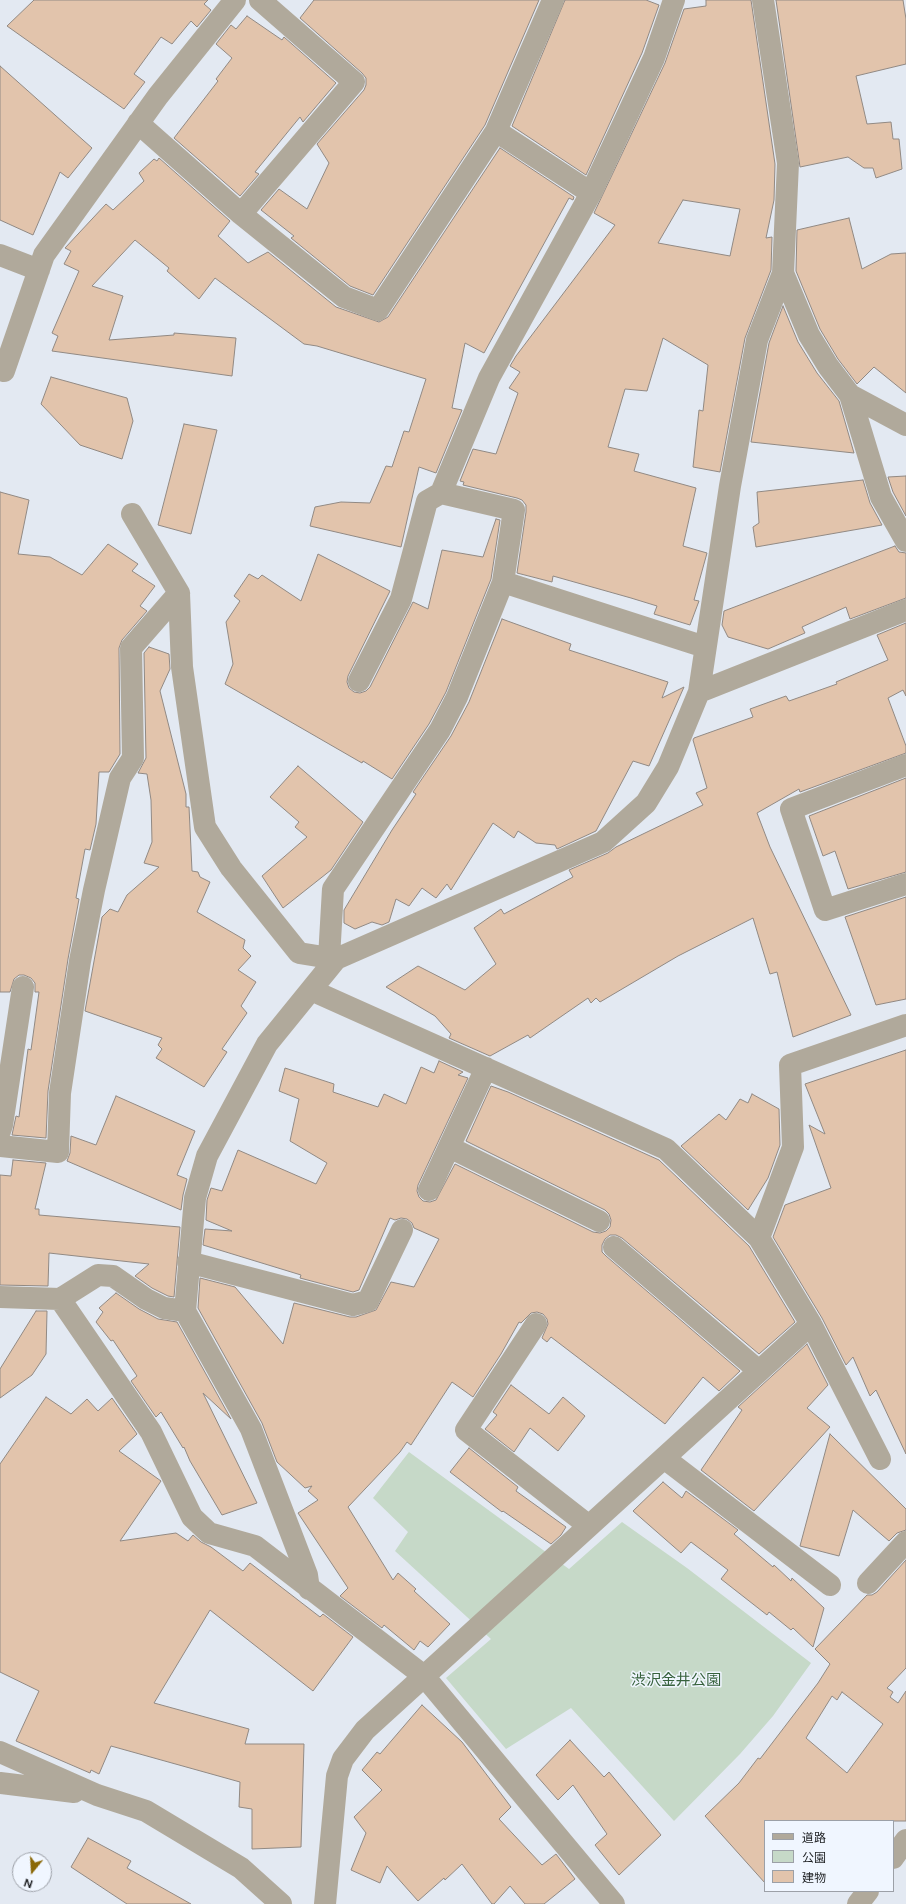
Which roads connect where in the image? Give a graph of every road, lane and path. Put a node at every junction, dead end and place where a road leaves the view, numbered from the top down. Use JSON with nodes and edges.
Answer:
{"nodes":[{"id":1,"x":235,"y":0,"type":"edge"},
{"id":2,"x":260,"y":0,"type":"edge"},
{"id":3,"x":553,"y":0,"type":"edge"},
{"id":4,"x":674,"y":0,"type":"edge"},
{"id":5,"x":763,"y":0,"type":"edge"},
{"id":6,"x":138,"y":123,"type":"junction"},
{"id":7,"x":496,"y":131,"type":"junction"},
{"id":8,"x":591,"y":193,"type":"junction"},
{"id":9,"x":241,"y":214,"type":"junction"},
{"id":10,"x":0,"y":255,"type":"edge"},
{"id":11,"x":39,"y":270,"type":"junction"},
{"id":12,"x":783,"y":273,"type":"junction"},
{"id":13,"x":4,"y":371,"type":"dead end"},
{"id":14,"x":850,"y":396,"type":"junction"},
{"id":15,"x":906,"y":425,"type":"edge"},
{"id":16,"x":441,"y":493,"type":"junction"},
{"id":17,"x":132,"y":514,"type":"dead end"},
{"id":18,"x":906,"y":541,"type":"edge"},
{"id":19,"x":503,"y":582,"type":"junction"},
{"id":20,"x":179,"y":593,"type":"junction"},
{"id":21,"x":906,"y":610,"type":"edge"},
{"id":22,"x":705,"y":647,"type":"junction"},
{"id":23,"x":359,"y":681,"type":"dead end"},
{"id":24,"x":699,"y":692,"type":"junction"},
{"id":25,"x":906,"y":765,"type":"edge"},
{"id":26,"x":906,"y":884,"type":"edge"},
{"id":27,"x":332,"y":959,"type":"junction"},
{"id":28,"x":23,"y":987,"type":"dead end"},
{"id":29,"x":311,"y":990,"type":"junction"},
{"id":30,"x":906,"y":1025,"type":"edge"},
{"id":31,"x":486,"y":1068,"type":"junction"},
{"id":32,"x":0,"y":1131,"type":"edge"},
{"id":33,"x":0,"y":1146,"type":"edge"},
{"id":34,"x":449,"y":1146,"type":"junction"},
{"id":35,"x":429,"y":1190,"type":"dead end"},
{"id":36,"x":599,"y":1221,"type":"dead end"},
{"id":37,"x":402,"y":1230,"type":"dead end"},
{"id":38,"x":758,"y":1238,"type":"junction"},
{"id":39,"x":614,"y":1247,"type":"dead end"},
{"id":40,"x":188,"y":1262,"type":"junction"},
{"id":41,"x":0,"y":1297,"type":"edge"},
{"id":42,"x":60,"y":1299,"type":"junction"},
{"id":43,"x":185,"y":1311,"type":"junction"},
{"id":44,"x":536,"y":1324,"type":"dead end"},
{"id":45,"x":811,"y":1324,"type":"junction"},
{"id":46,"x":759,"y":1371,"type":"junction"},
{"id":47,"x":664,"y":1458,"type":"junction"},
{"id":48,"x":880,"y":1459,"type":"dead end"},
{"id":49,"x":589,"y":1526,"type":"junction"},
{"id":50,"x":906,"y":1542,"type":"edge"},
{"id":51,"x":868,"y":1583,"type":"dead end"},
{"id":52,"x":830,"y":1584,"type":"dead end"},
{"id":53,"x":309,"y":1589,"type":"junction"},
{"id":54,"x":424,"y":1676,"type":"junction"},
{"id":55,"x":0,"y":1752,"type":"edge"},
{"id":56,"x":0,"y":1783,"type":"edge"},
{"id":57,"x":97,"y":1795,"type":"junction"},
{"id":58,"x":906,"y":1840,"type":"edge"},
{"id":59,"x":894,"y":1857,"type":"edge"},
{"id":60,"x":867,"y":1892,"type":"edge"},
{"id":61,"x":281,"y":1904,"type":"edge"},
{"id":62,"x":325,"y":1904,"type":"edge"},
{"id":63,"x":614,"y":1904,"type":"edge"},
{"id":64,"x":858,"y":1904,"type":"edge"}],
"edges":[{"from":1,"to":6,"type":"street"},
{"from":2,"to":9,"type":"street"},
{"from":3,"to":7,"type":"street"},
{"from":4,"to":8,"type":"street"},
{"from":5,"to":12,"type":"street"},
{"from":6,"to":9,"type":"street"},
{"from":6,"to":11,"type":"street"},
{"from":7,"to":8,"type":"street"},
{"from":7,"to":9,"type":"street"},
{"from":8,"to":16,"type":"street"},
{"from":10,"to":11,"type":"street"},
{"from":11,"to":13,"type":"street"},
{"from":12,"to":14,"type":"street"},
{"from":12,"to":22,"type":"street"},
{"from":14,"to":15,"type":"street"},
{"from":14,"to":18,"type":"street"},
{"from":16,"to":19,"type":"street"},
{"from":16,"to":23,"type":"street"},
{"from":17,"to":20,"type":"street"},
{"from":19,"to":22,"type":"street"},
{"from":19,"to":27,"type":"street"},
{"from":20,"to":27,"type":"street"},
{"from":20,"to":33,"type":"street"},
{"from":21,"to":24,"type":"street"},
{"from":22,"to":24,"type":"street"},
{"from":24,"to":27,"type":"street"},
{"from":25,"to":26,"type":"street"},
{"from":27,"to":29,"type":"street"},
{"from":28,"to":32,"type":"street"},
{"from":29,"to":31,"type":"street"},
{"from":29,"to":40,"type":"street"},
{"from":30,"to":38,"type":"street"},
{"from":31,"to":34,"type":"street"},
{"from":31,"to":38,"type":"street"},
{"from":34,"to":35,"type":"street"},
{"from":34,"to":36,"type":"street"},
{"from":37,"to":40,"type":"street"},
{"from":38,"to":45,"type":"street"},
{"from":39,"to":46,"type":"street"},
{"from":40,"to":43,"type":"street"},
{"from":41,"to":42,"type":"street"},
{"from":42,"to":43,"type":"street"},
{"from":42,"to":53,"type":"street"},
{"from":43,"to":53,"type":"street"},
{"from":44,"to":49,"type":"street"},
{"from":45,"to":46,"type":"street"},
{"from":45,"to":48,"type":"street"},
{"from":46,"to":47,"type":"street"},
{"from":47,"to":49,"type":"street"},
{"from":47,"to":52,"type":"street"},
{"from":49,"to":54,"type":"street"},
{"from":50,"to":51,"type":"street"},
{"from":53,"to":54,"type":"street"},
{"from":54,"to":62,"type":"street"},
{"from":54,"to":63,"type":"street"},
{"from":55,"to":57,"type":"street"},
{"from":56,"to":57,"type":"street"},
{"from":57,"to":61,"type":"street"},
{"from":58,"to":59,"type":"street"},
{"from":60,"to":64,"type":"street"}]}
